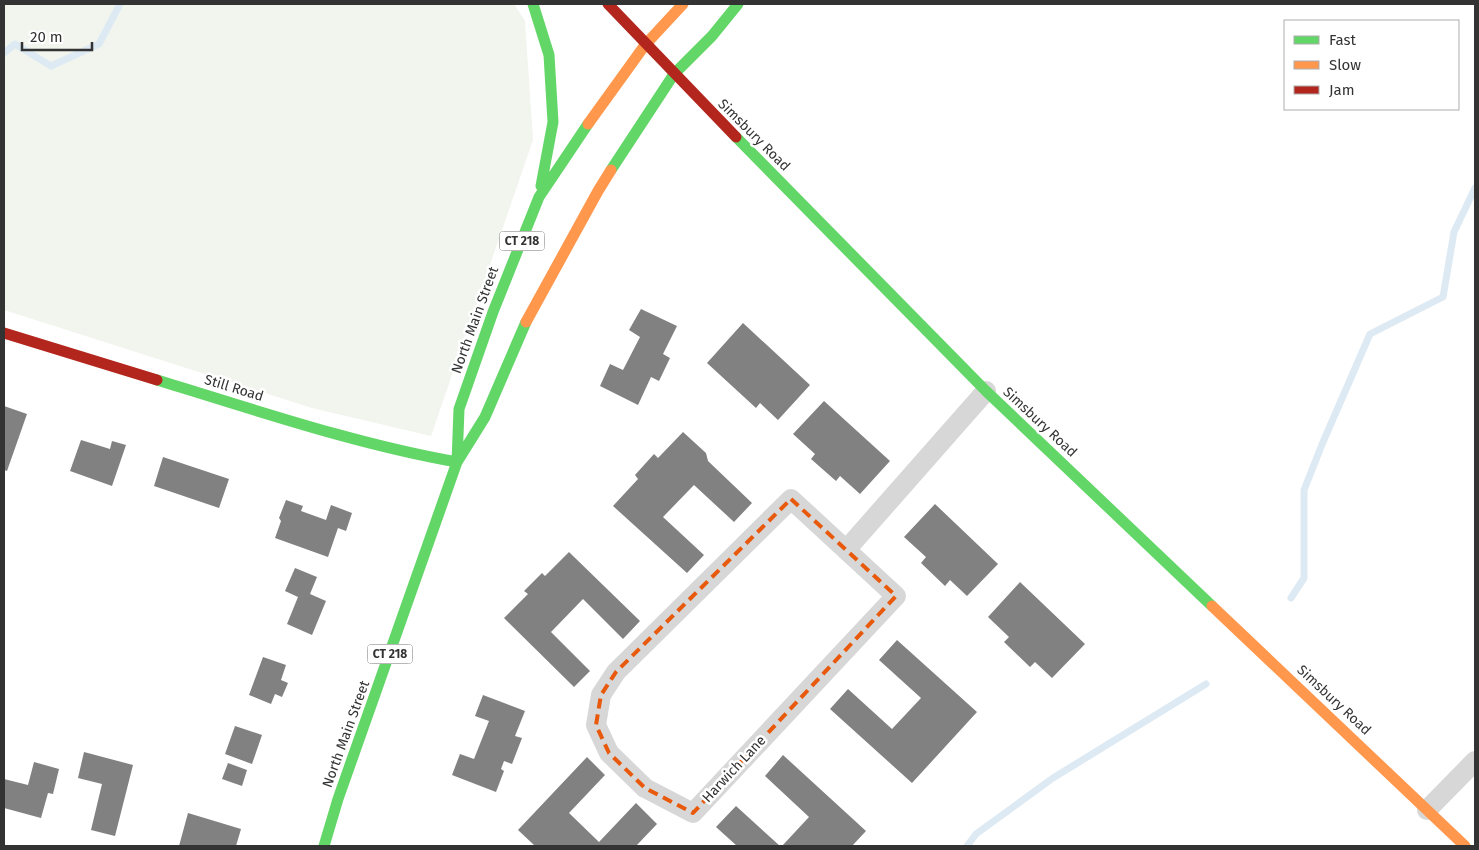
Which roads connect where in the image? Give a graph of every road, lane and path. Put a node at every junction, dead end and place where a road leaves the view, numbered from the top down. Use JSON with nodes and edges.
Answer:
{"nodes":[{"id":1,"x":533,"y":4,"type":"edge"},
{"id":2,"x":608,"y":4,"type":"edge"},
{"id":3,"x":683,"y":4,"type":"edge"},
{"id":4,"x":738,"y":4,"type":"edge"},
{"id":5,"x":645,"y":45,"type":"junction"},
{"id":6,"x":674,"y":74,"type":"junction"},
{"id":7,"x":540,"y":197,"type":"junction"},
{"id":8,"x":4,"y":333,"type":"edge"},
{"id":9,"x":986,"y":391,"type":"junction"},
{"id":10,"x":457,"y":462,"type":"junction"},
{"id":11,"x":846,"y":550,"type":"junction"},
{"id":12,"x":1475,"y":761,"type":"edge"},
{"id":13,"x":1427,"y":810,"type":"junction"},
{"id":14,"x":324,"y":846,"type":"edge"},
{"id":15,"x":1466,"y":846,"type":"edge"}],
"edges":[{"from":1,"to":7,"type":"main road"},
{"from":2,"to":5,"type":"main road","name":"Simsbury Road"},
{"from":3,"to":5,"type":"main road","number":"CT 218"},
{"from":4,"to":6,"type":"main road","number":"CT 218"},
{"from":5,"to":6,"type":"main road","name":"Simsbury Road"},
{"from":5,"to":7,"type":"main road","name":"North Main Street","number":"CT 218"},
{"from":6,"to":9,"type":"main road","name":"Simsbury Road"},
{"from":6,"to":10,"type":"main road","name":"North Main Street","number":"CT 218"},
{"from":7,"to":10,"type":"main road","name":"North Main Street","number":"CT 218"},
{"from":8,"to":10,"type":"main road","name":"Still Road"},
{"from":9,"to":11,"type":"street"},
{"from":9,"to":13,"type":"main road","name":"Simsbury Road"},
{"from":10,"to":14,"type":"main road","name":"North Main Street","number":"CT 218"},
{"from":11,"to":11,"type":"street","name":"Harwich Lane"},
{"from":12,"to":13,"type":"street"},
{"from":13,"to":15,"type":"main road","name":"Simsbury Road"}]}
